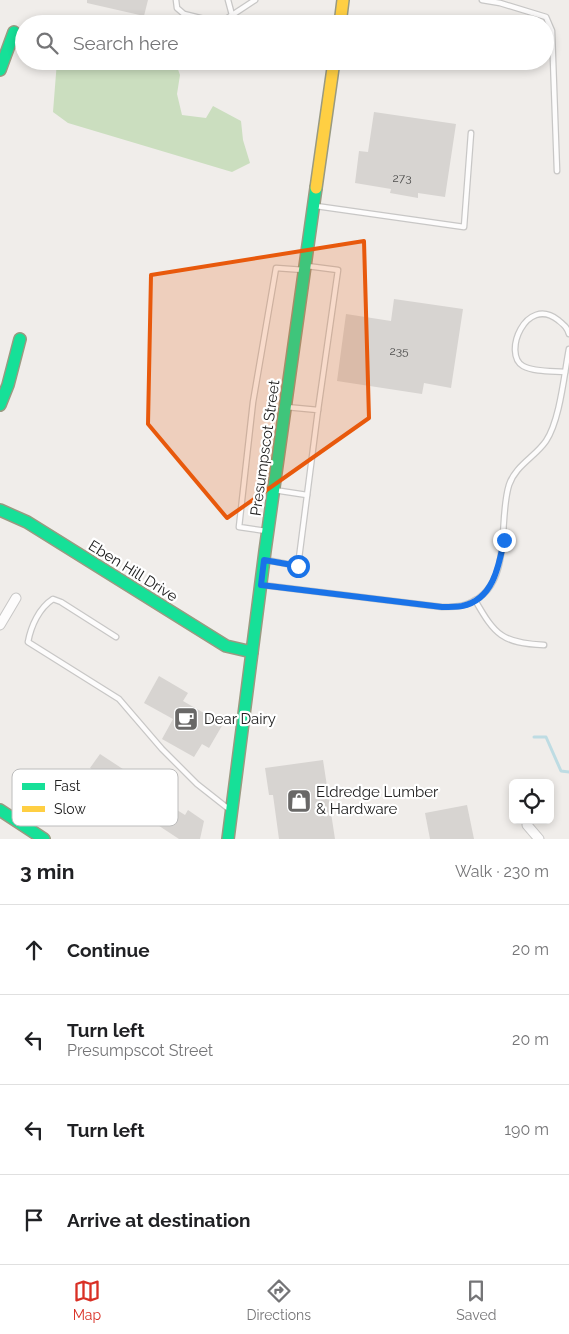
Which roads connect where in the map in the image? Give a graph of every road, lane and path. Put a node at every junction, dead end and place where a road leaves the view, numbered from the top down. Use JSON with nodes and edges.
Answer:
{"nodes":[{"id":1,"x":176,"y":0,"type":"edge"},
{"id":2,"x":228,"y":0,"type":"edge"},
{"id":3,"x":255,"y":0,"type":"edge"},
{"id":4,"x":343,"y":0,"type":"edge"},
{"id":5,"x":482,"y":0,"type":"edge"},
{"id":6,"x":188,"y":15,"type":"edge"},
{"id":7,"x":232,"y":15,"type":"joint"},
{"id":8,"x":341,"y":15,"type":"edge"},
{"id":9,"x":539,"y":15,"type":"edge"},
{"id":10,"x":14,"y":32,"type":"dead end"},
{"id":11,"x":0,"y":70,"type":"edge"},
{"id":12,"x":333,"y":70,"type":"edge"},
{"id":13,"x":553,"y":70,"type":"edge"},
{"id":14,"x":471,"y":133,"type":"dead end"},
{"id":15,"x":557,"y":171,"type":"dead end"},
{"id":16,"x":314,"y":206,"type":"junction"},
{"id":17,"x":306,"y":268,"type":"junction"},
{"id":18,"x":569,"y":334,"type":"edge"},
{"id":19,"x":20,"y":339,"type":"dead end"},
{"id":20,"x":569,"y":349,"type":"edge"},
{"id":21,"x":565,"y":372,"type":"junction"},
{"id":22,"x":0,"y":405,"type":"edge"},
{"id":23,"x":286,"y":407,"type":"junction"},
{"id":24,"x":318,"y":410,"type":"junction"},
{"id":25,"x":274,"y":490,"type":"junction"},
{"id":26,"x":307,"y":495,"type":"junction"},
{"id":27,"x":0,"y":510,"type":"edge"},
{"id":28,"x":268,"y":531,"type":"junction"},
{"id":29,"x":264,"y":560,"type":"junction"},
{"id":30,"x":261,"y":585,"type":"junction"},
{"id":31,"x":16,"y":598,"type":"dead end"},
{"id":32,"x":475,"y":600,"type":"junction"},
{"id":33,"x":0,"y":625,"type":"edge"},
{"id":34,"x":116,"y":637,"type":"dead end"},
{"id":35,"x":544,"y":645,"type":"dead end"},
{"id":36,"x":252,"y":652,"type":"junction"},
{"id":37,"x":0,"y":810,"type":"edge"},
{"id":38,"x":232,"y":810,"type":"junction"},
{"id":39,"x":12,"y":818,"type":"edge"},
{"id":40,"x":527,"y":825,"type":"dead end"},
{"id":41,"x":24,"y":826,"type":"edge"},
{"id":42,"x":44,"y":839,"type":"edge"},
{"id":43,"x":228,"y":839,"type":"edge"},
{"id":44,"x":539,"y":839,"type":"edge"}],
"edges":[{"from":1,"to":6,"type":"lane"},
{"from":2,"to":7,"type":"lane"},
{"from":3,"to":7,"type":"lane"},
{"from":4,"to":8,"type":"street"},
{"from":5,"to":9,"type":"lane"},
{"from":10,"to":11,"type":"street"},
{"from":12,"to":16,"type":"street","name":"Presumpscot Street"},
{"from":13,"to":15,"type":"lane"},
{"from":14,"to":16,"type":"lane"},
{"from":16,"to":17,"type":"street","name":"Presumpscot Street"},
{"from":17,"to":23,"type":"street","name":"Presumpscot Street"},
{"from":17,"to":24,"type":"lane"},
{"from":17,"to":28,"type":"lane"},
{"from":18,"to":21,"type":"lane"},
{"from":19,"to":22,"type":"street"},
{"from":20,"to":21,"type":"lane"},
{"from":21,"to":32,"type":"lane"},
{"from":23,"to":24,"type":"lane"},
{"from":23,"to":25,"type":"street","name":"Presumpscot Street"},
{"from":24,"to":26,"type":"lane"},
{"from":25,"to":26,"type":"lane"},
{"from":25,"to":28,"type":"street","name":"Presumpscot Street"},
{"from":26,"to":29,"type":"lane"},
{"from":27,"to":36,"type":"street","name":"Eben Hill Drive"},
{"from":28,"to":29,"type":"street","name":"Presumpscot Street"},
{"from":29,"to":30,"type":"street","name":"Presumpscot Street"},
{"from":30,"to":32,"type":"lane"},
{"from":30,"to":36,"type":"street","name":"Presumpscot Street"},
{"from":31,"to":33,"type":"street"},
{"from":32,"to":35,"type":"lane"},
{"from":34,"to":38,"type":"lane"},
{"from":36,"to":38,"type":"street","name":"Presumpscot Street"},
{"from":37,"to":39,"type":"street"},
{"from":38,"to":43,"type":"street","name":"Presumpscot Street"},
{"from":40,"to":44,"type":"street"},
{"from":41,"to":42,"type":"street"}]}
